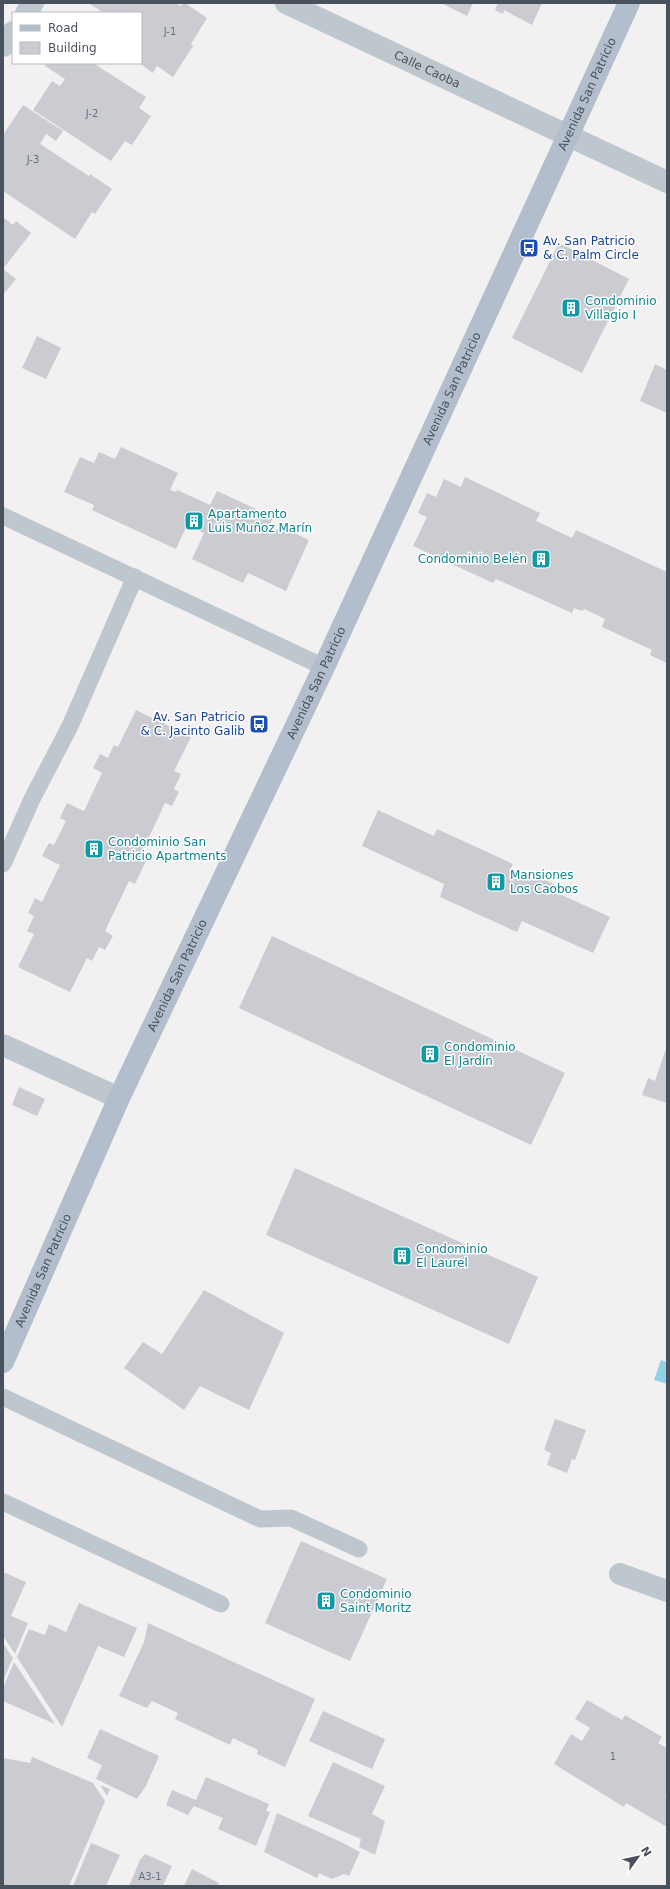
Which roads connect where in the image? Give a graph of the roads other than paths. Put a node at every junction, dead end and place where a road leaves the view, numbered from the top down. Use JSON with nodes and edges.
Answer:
{"nodes":[{"id":1,"x":33,"y":3,"type":"edge"},
{"id":2,"x":286,"y":3,"type":"edge"},
{"id":3,"x":629,"y":3,"type":"edge"},
{"id":4,"x":27,"y":12,"type":"edge"},
{"id":5,"x":12,"y":33,"type":"edge"},
{"id":6,"x":3,"y":46,"type":"edge"},
{"id":7,"x":568,"y":134,"type":"junction"},
{"id":8,"x":667,"y":182,"type":"edge"},
{"id":9,"x":3,"y":516,"type":"edge"},
{"id":10,"x":135,"y":577,"type":"junction"},
{"id":11,"x":324,"y":666,"type":"junction"},
{"id":12,"x":3,"y":864,"type":"edge"},
{"id":13,"x":3,"y":1044,"type":"edge"},
{"id":14,"x":119,"y":1098,"type":"junction"},
{"id":15,"x":3,"y":1362,"type":"edge"},
{"id":16,"x":3,"y":1397,"type":"edge"},
{"id":17,"x":3,"y":1502,"type":"edge"},
{"id":18,"x":359,"y":1549,"type":"dead end"},
{"id":19,"x":620,"y":1574,"type":"dead end"},
{"id":20,"x":667,"y":1591,"type":"edge"},
{"id":21,"x":221,"y":1604,"type":"dead end"}],
"edges":[{"from":1,"to":4,"type":"street"},
{"from":2,"to":7,"type":"street","name":"Calle Caoba"},
{"from":3,"to":7,"type":"main road","name":"Avenida San Patricio"},
{"from":5,"to":6,"type":"street"},
{"from":7,"to":8,"type":"street","name":"Calle Caoba"},
{"from":7,"to":11,"type":"main road","name":"Avenida San Patricio"},
{"from":9,"to":10,"type":"lane"},
{"from":10,"to":11,"type":"lane"},
{"from":10,"to":12,"type":"lane"},
{"from":11,"to":14,"type":"main road","name":"Avenida San Patricio"},
{"from":13,"to":14,"type":"street"},
{"from":14,"to":15,"type":"main road","name":"Avenida San Patricio"},
{"from":16,"to":18,"type":"lane"},
{"from":17,"to":21,"type":"lane"},
{"from":19,"to":20,"type":"street"}]}
